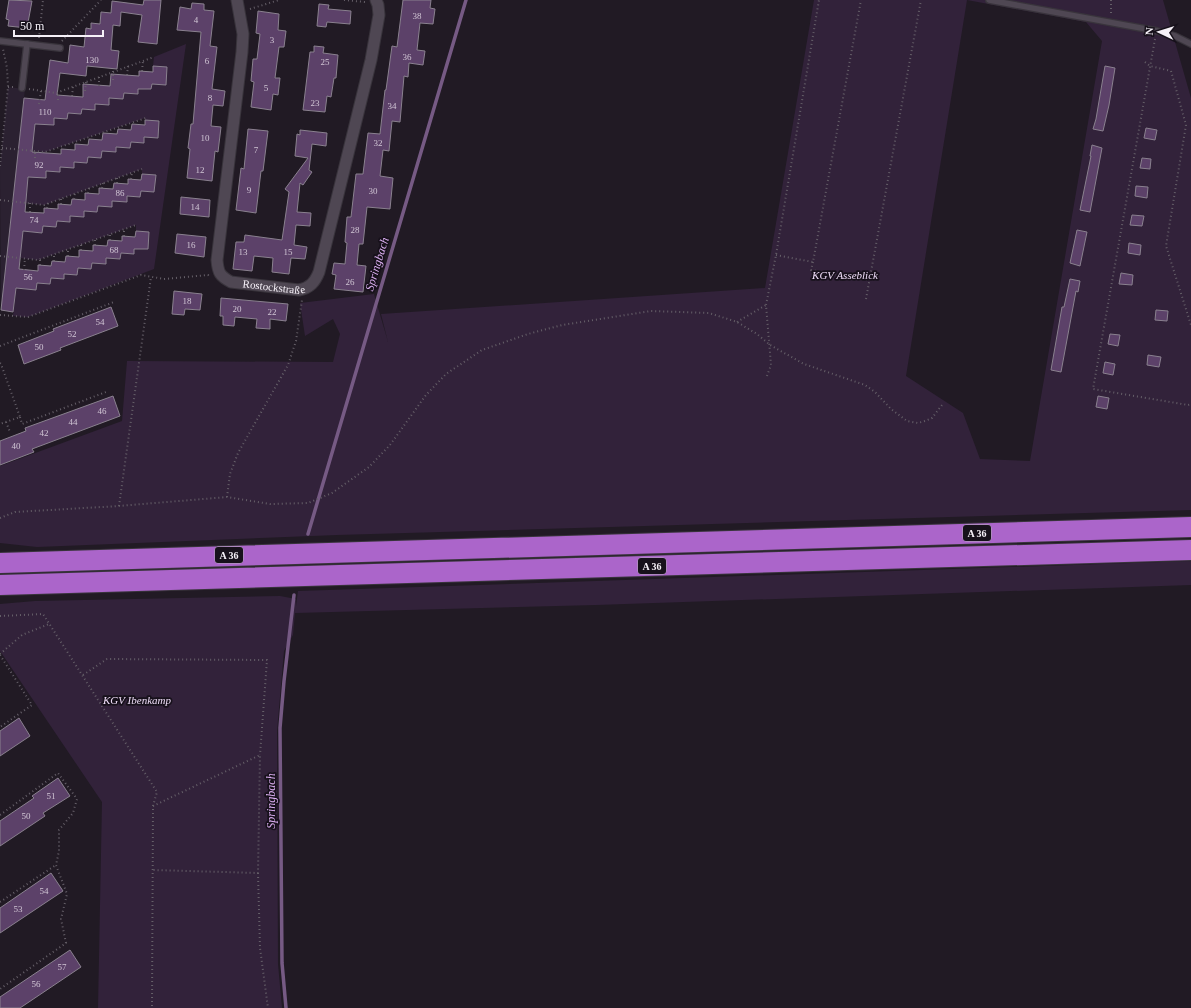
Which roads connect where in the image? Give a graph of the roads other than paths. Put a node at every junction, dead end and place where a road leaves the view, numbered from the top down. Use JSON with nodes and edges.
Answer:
{"nodes":[{"id":1,"x":238,"y":0,"type":"edge"},
{"id":2,"x":376,"y":0,"type":"edge"},
{"id":3,"x":989,"y":0,"type":"edge"},
{"id":4,"x":0,"y":41,"type":"edge"},
{"id":5,"x":27,"y":44,"type":"junction"},
{"id":6,"x":1191,"y":44,"type":"edge"},
{"id":7,"x":60,"y":48,"type":"dead end"},
{"id":8,"x":22,"y":88,"type":"road end"},
{"id":9,"x":1191,"y":527,"type":"edge"},
{"id":10,"x":1191,"y":550,"type":"edge"},
{"id":11,"x":0,"y":551,"type":"edge"},
{"id":12,"x":77,"y":560,"type":"junction"},
{"id":13,"x":0,"y":563,"type":"edge"},
{"id":14,"x":48,"y":584,"type":"junction"},
{"id":15,"x":0,"y":585,"type":"edge"},
{"id":16,"x":0,"y":595,"type":"edge"}],
"edges":[{"from":1,"to":2,"type":"street","name":"Rostockstraße"},
{"from":3,"to":6,"type":"lane"},
{"from":4,"to":5,"type":"lane"},
{"from":5,"to":7,"type":"lane"},
{"from":5,"to":8,"type":"lane"},
{"from":9,"to":12,"type":"highway","number":"A 36"},
{"from":10,"to":14,"type":"highway","number":"A 36"},
{"from":11,"to":12,"type":"highway"},
{"from":12,"to":13,"type":"highway","number":"A 36"},
{"from":14,"to":15,"type":"highway","number":"A 36"},
{"from":14,"to":16,"type":"highway"}]}
